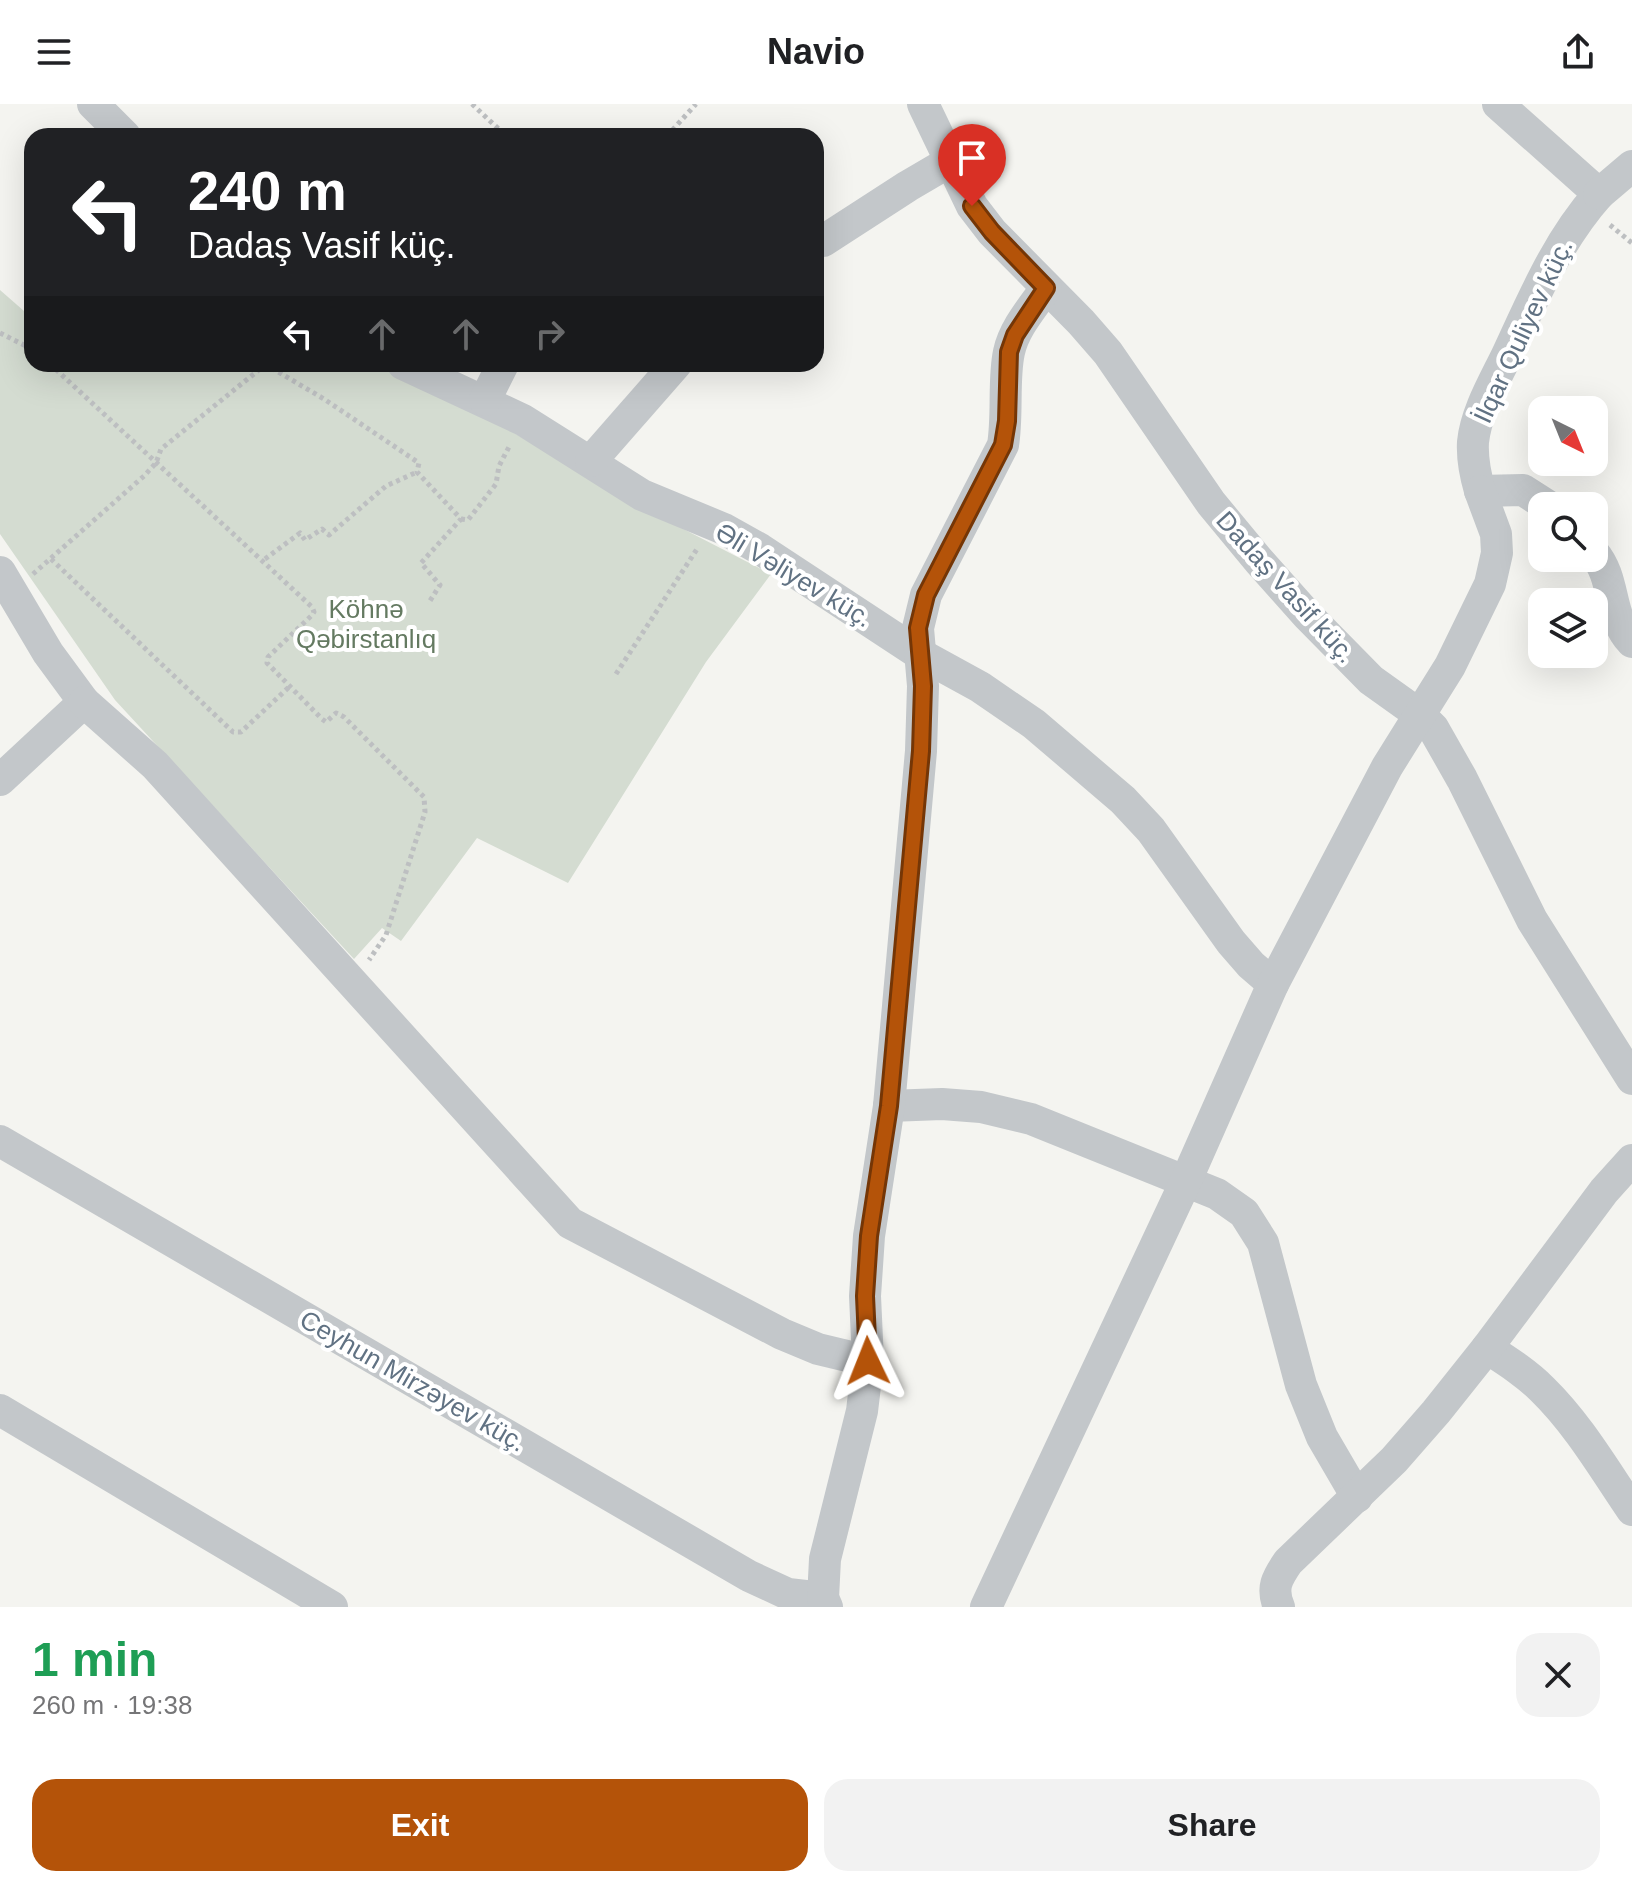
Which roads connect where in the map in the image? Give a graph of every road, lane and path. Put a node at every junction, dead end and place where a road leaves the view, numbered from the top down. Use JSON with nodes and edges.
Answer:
{"nodes":[{"id":1,"x":93,"y":104,"type":"edge"},
{"id":2,"x":472,"y":104,"type":"edge"},
{"id":3,"x":696,"y":104,"type":"edge"},
{"id":4,"x":923,"y":104,"type":"edge"},
{"id":5,"x":1498,"y":104,"type":"edge"},
{"id":6,"x":117,"y":128,"type":"edge"},
{"id":7,"x":498,"y":128,"type":"edge"},
{"id":8,"x":674,"y":128,"type":"edge"},
{"id":9,"x":949,"y":162,"type":"junction"},
{"id":10,"x":1632,"y":166,"type":"edge"},
{"id":11,"x":1599,"y":194,"type":"junction"},
{"id":12,"x":824,"y":240,"type":"edge"},
{"id":13,"x":1046,"y":288,"type":"junction"},
{"id":14,"x":0,"y":333,"type":"edge"},
{"id":15,"x":24,"y":345,"type":"edge"},
{"id":16,"x":59,"y":372,"type":"edge"},
{"id":17,"x":256,"y":372,"type":"edge"},
{"id":18,"x":278,"y":372,"type":"edge"},
{"id":19,"x":421,"y":372,"type":"edge"},
{"id":20,"x":499,"y":372,"type":"edge"},
{"id":21,"x":669,"y":372,"type":"edge"},
{"id":22,"x":485,"y":400,"type":"junction"},
{"id":23,"x":523,"y":420,"type":"junction"},
{"id":24,"x":591,"y":461,"type":"junction"},
{"id":25,"x":156,"y":463,"type":"junction"},
{"id":26,"x":417,"y":472,"type":"junction"},
{"id":27,"x":1480,"y":491,"type":"junction"},
{"id":28,"x":1528,"y":493,"type":"edge"},
{"id":29,"x":461,"y":519,"type":"junction"},
{"id":30,"x":713,"y":525,"type":"junction"},
{"id":31,"x":51,"y":559,"type":"junction"},
{"id":32,"x":265,"y":559,"type":"dead end"},
{"id":33,"x":1604,"y":572,"type":"edge"},
{"id":34,"x":6,"y":582,"type":"edge"},
{"id":35,"x":428,"y":604,"type":"dead end"},
{"id":36,"x":1632,"y":642,"type":"edge"},
{"id":37,"x":918,"y":653,"type":"junction"},
{"id":38,"x":616,"y":674,"type":"dead end"},
{"id":39,"x":289,"y":687,"type":"junction"},
{"id":40,"x":84,"y":702,"type":"junction"},
{"id":41,"x":1420,"y":715,"type":"junction"},
{"id":42,"x":0,"y":780,"type":"edge"},
{"id":43,"x":350,"y":980,"type":"junction"},
{"id":44,"x":1273,"y":984,"type":"junction"},
{"id":45,"x":1632,"y":1079,"type":"edge"},
{"id":46,"x":889,"y":1106,"type":"junction"},
{"id":47,"x":0,"y":1141,"type":"edge"},
{"id":48,"x":1632,"y":1160,"type":"edge"},
{"id":49,"x":1185,"y":1183,"type":"junction"},
{"id":50,"x":1487,"y":1348,"type":"junction"},
{"id":51,"x":868,"y":1361,"type":"junction"},
{"id":52,"x":0,"y":1410,"type":"edge"},
{"id":53,"x":1357,"y":1497,"type":"junction"},
{"id":54,"x":1632,"y":1510,"type":"edge"},
{"id":55,"x":825,"y":1602,"type":"edge"},
{"id":56,"x":332,"y":1607,"type":"edge"},
{"id":57,"x":986,"y":1607,"type":"edge"},
{"id":58,"x":1279,"y":1607,"type":"edge"}],
"edges":[{"from":1,"to":6,"type":"street"},
{"from":2,"to":7,"type":"path"},
{"from":3,"to":8,"type":"path"},
{"from":4,"to":9,"type":"street","name":"Dadaş Vasif küç."},
{"from":5,"to":11,"type":"street"},
{"from":9,"to":12,"type":"street"},
{"from":9,"to":13,"type":"street","name":"Dadaş Vasif küç."},
{"from":10,"to":11,"type":"street","name":"İlqar Quliyev küç."},
{"from":11,"to":27,"type":"street","name":"İlqar Quliyev küç."},
{"from":13,"to":37,"type":"street"},
{"from":13,"to":41,"type":"street","name":"Dadaş Vasif küç."},
{"from":14,"to":15,"type":"path"},
{"from":16,"to":25,"type":"path"},
{"from":17,"to":25,"type":"path"},
{"from":18,"to":26,"type":"path"},
{"from":19,"to":22,"type":"street","name":"Əli Vəliyev küç."},
{"from":20,"to":22,"type":"street"},
{"from":21,"to":24,"type":"street"},
{"from":22,"to":23,"type":"street","name":"Əli Vəliyev küç."},
{"from":23,"to":24,"type":"street","name":"Əli Vəliyev küç."},
{"from":23,"to":29,"type":"path"},
{"from":24,"to":30,"type":"street","name":"Əli Vəliyev küç."},
{"from":25,"to":31,"type":"path"},
{"from":25,"to":39,"type":"path"},
{"from":26,"to":29,"type":"path"},
{"from":26,"to":32,"type":"path"},
{"from":27,"to":28,"type":"street"},
{"from":27,"to":41,"type":"street","name":"İlqar Quliyev küç."},
{"from":29,"to":35,"type":"path"},
{"from":30,"to":37,"type":"street","name":"Əli Vəliyev küç."},
{"from":30,"to":38,"type":"path"},
{"from":31,"to":34,"type":"path"},
{"from":31,"to":39,"type":"path"},
{"from":33,"to":36,"type":"street"},
{"from":34,"to":40,"type":"street"},
{"from":37,"to":44,"type":"street","name":"Əli Vəliyev küç."},
{"from":37,"to":46,"type":"street"},
{"from":39,"to":43,"type":"path"},
{"from":40,"to":42,"type":"street"},
{"from":40,"to":43,"type":"street"},
{"from":41,"to":44,"type":"street","name":"İlqar Quliyev küç."},
{"from":41,"to":45,"type":"street","name":"Dadaş Vasif küç."},
{"from":43,"to":51,"type":"street"},
{"from":44,"to":49,"type":"street","name":"İlqar Quliyev küç."},
{"from":46,"to":49,"type":"street"},
{"from":46,"to":51,"type":"street"},
{"from":47,"to":55,"type":"street","name":"Ceyhun Mirzəyev küç."},
{"from":48,"to":50,"type":"street"},
{"from":49,"to":53,"type":"street"},
{"from":49,"to":57,"type":"street","name":"İlqar Quliyev küç."},
{"from":50,"to":53,"type":"street"},
{"from":50,"to":54,"type":"street"},
{"from":51,"to":55,"type":"street"},
{"from":52,"to":56,"type":"street"},
{"from":53,"to":58,"type":"street"}]}
